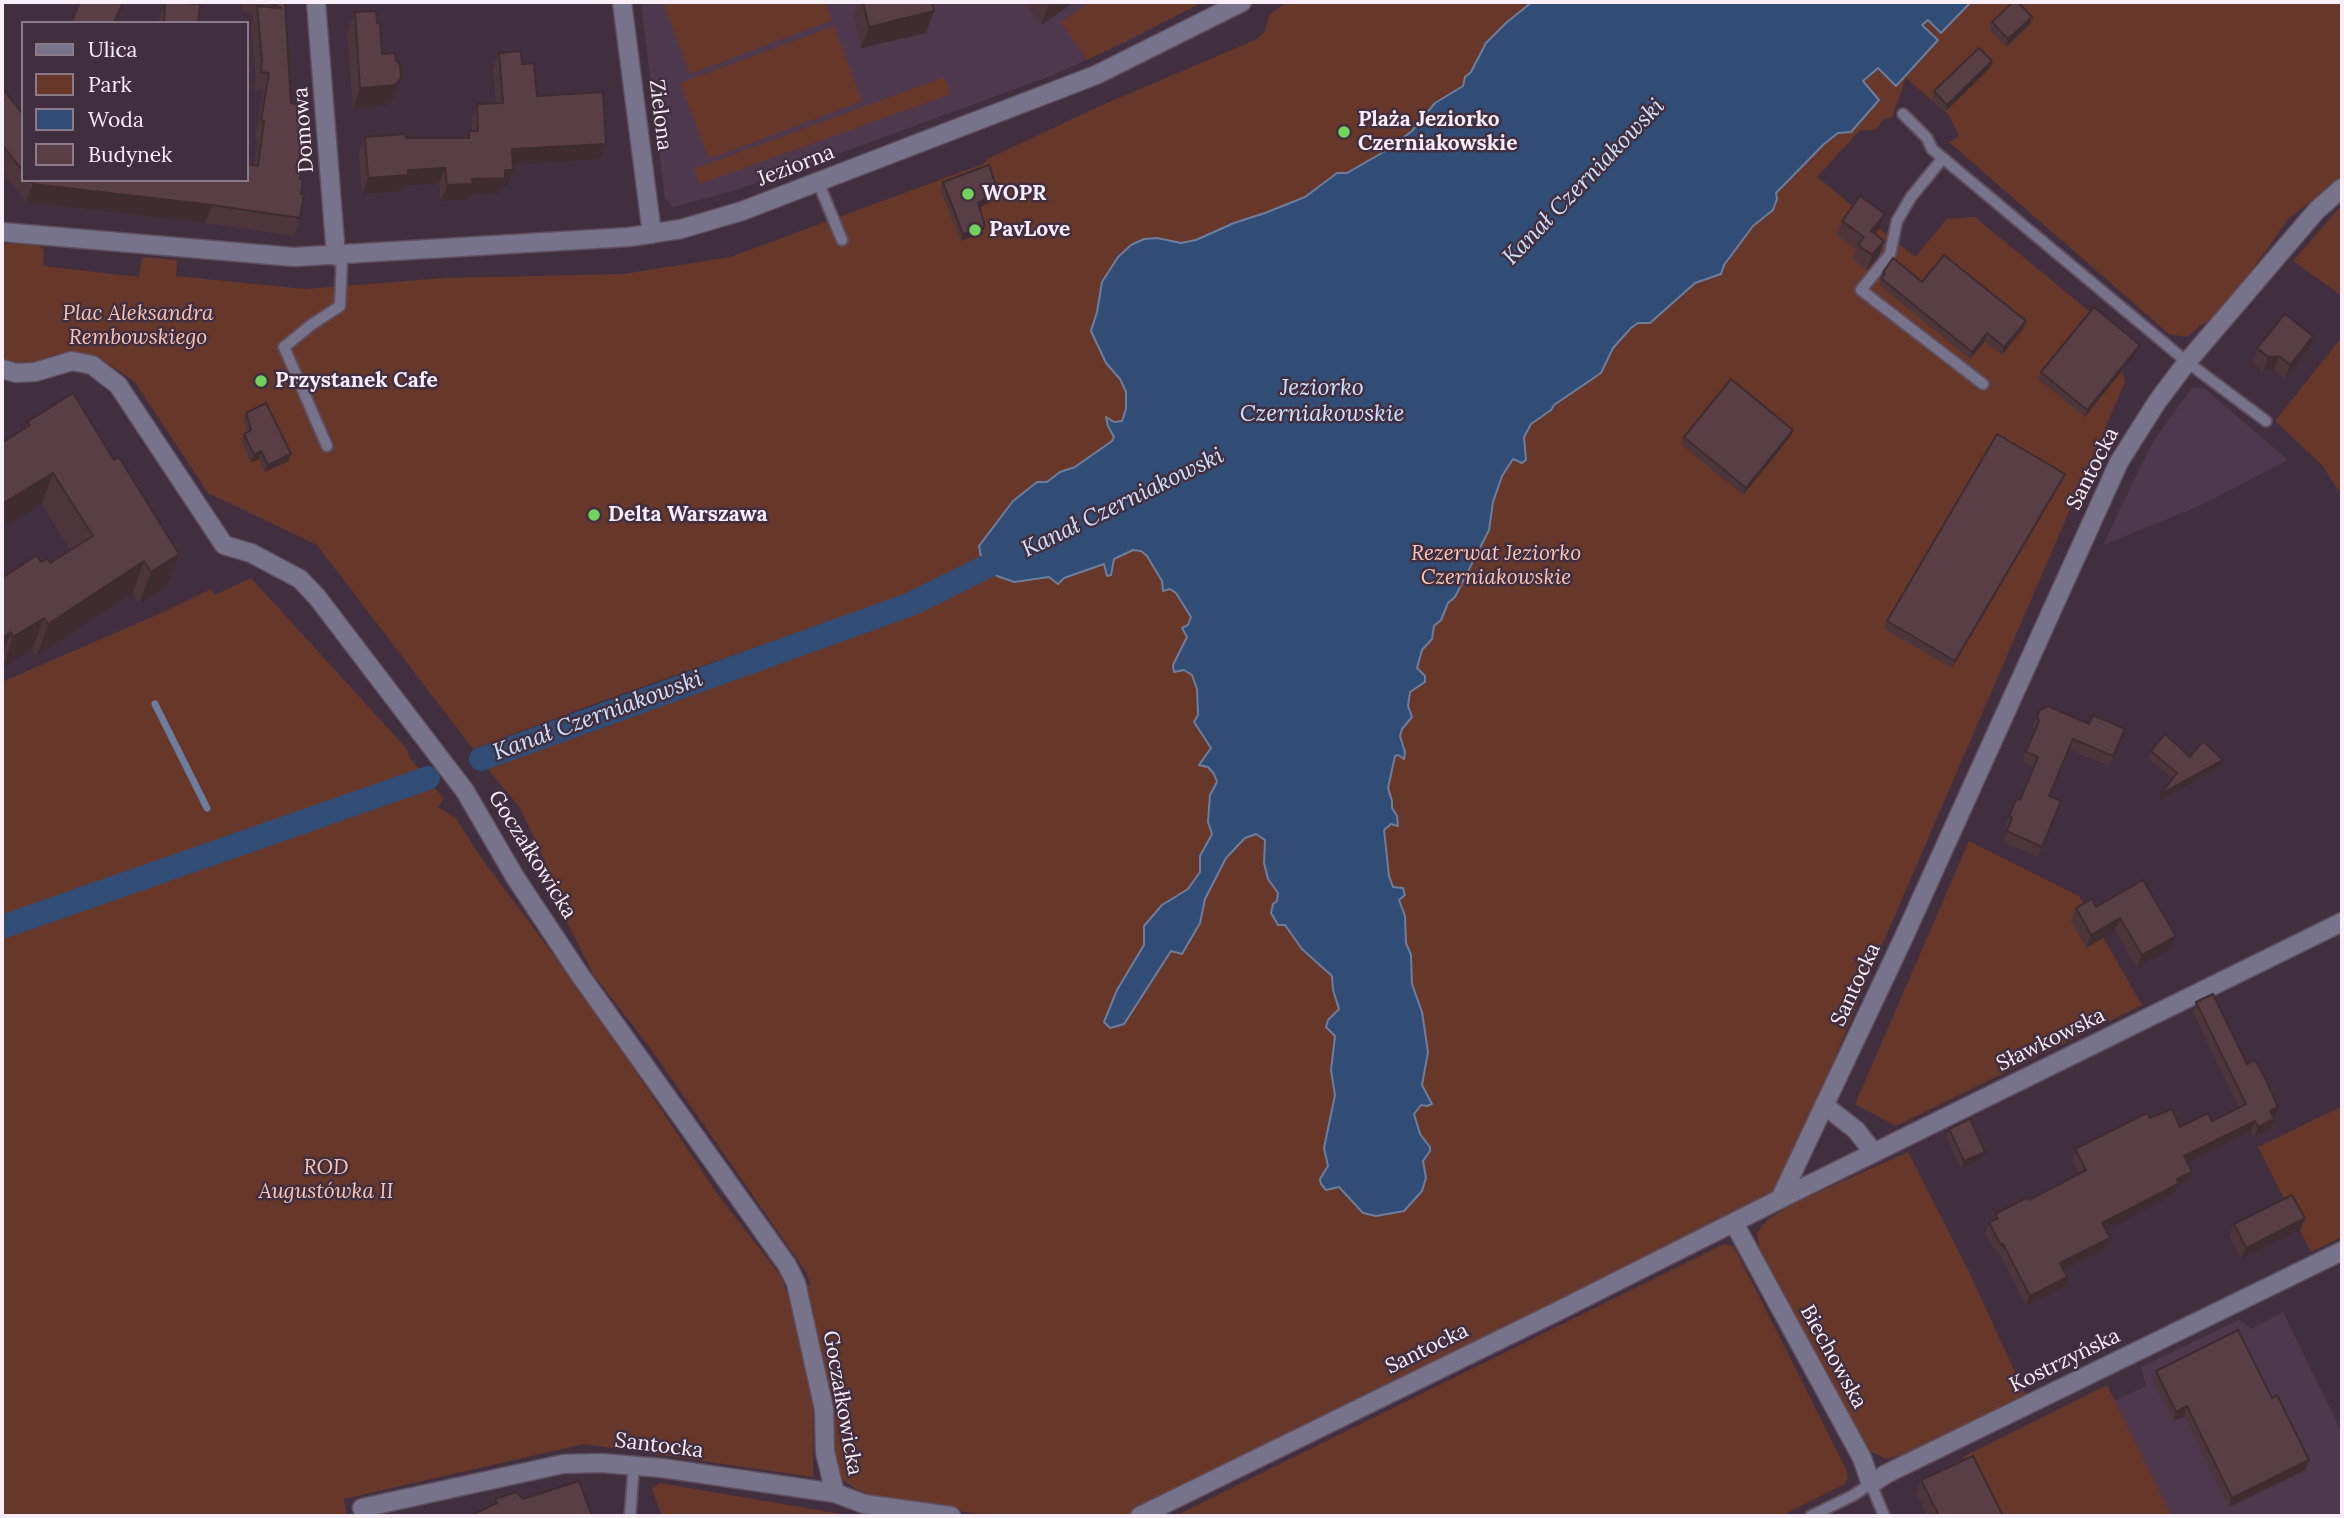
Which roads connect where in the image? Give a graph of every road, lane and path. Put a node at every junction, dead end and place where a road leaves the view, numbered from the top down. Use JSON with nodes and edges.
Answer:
{"nodes":[{"id":1,"x":316,"y":2,"type":"edge"},
{"id":2,"x":622,"y":2,"type":"edge"},
{"id":3,"x":1234,"y":4,"type":"edge"},
{"id":4,"x":1903,"y":114,"type":"dead end"},
{"id":5,"x":1943,"y":158,"type":"junction"},
{"id":6,"x":818,"y":182,"type":"junction"},
{"id":7,"x":2342,"y":188,"type":"edge"},
{"id":8,"x":2,"y":232,"type":"edge"},
{"id":9,"x":652,"y":234,"type":"junction"},
{"id":10,"x":842,"y":240,"type":"dead end"},
{"id":11,"x":339,"y":256,"type":"junction"},
{"id":12,"x":2187,"y":362,"type":"junction"},
{"id":13,"x":2,"y":369,"type":"edge"},
{"id":14,"x":1983,"y":384,"type":"dead end"},
{"id":15,"x":2266,"y":421,"type":"dead end"},
{"id":16,"x":327,"y":446,"type":"dead end"},
{"id":17,"x":2342,"y":922,"type":"edge"},
{"id":18,"x":1824,"y":1105,"type":"junction"},
{"id":19,"x":1874,"y":1153,"type":"junction"},
{"id":20,"x":1780,"y":1199,"type":"junction"},
{"id":21,"x":1734,"y":1223,"type":"junction"},
{"id":22,"x":2342,"y":1251,"type":"edge"},
{"id":23,"x":634,"y":1464,"type":"junction"},
{"id":24,"x":1871,"y":1484,"type":"junction"},
{"id":25,"x":835,"y":1493,"type":"junction"},
{"id":26,"x":362,"y":1508,"type":"dead end"},
{"id":27,"x":630,"y":1516,"type":"edge"},
{"id":28,"x":951,"y":1516,"type":"edge"},
{"id":29,"x":1140,"y":1516,"type":"edge"},
{"id":30,"x":1811,"y":1516,"type":"edge"},
{"id":31,"x":1884,"y":1516,"type":"edge"}],
"edges":[{"from":1,"to":11,"type":"street","name":"Domowa"},
{"from":2,"to":9,"type":"street","name":"Zielona"},
{"from":3,"to":6,"type":"street","name":"Jeziorna"},
{"from":4,"to":5,"type":"lane"},
{"from":5,"to":12,"type":"lane"},
{"from":5,"to":14,"type":"lane"},
{"from":6,"to":9,"type":"street","name":"Jeziorna"},
{"from":6,"to":10,"type":"lane"},
{"from":7,"to":12,"type":"street","name":"Santocka"},
{"from":8,"to":11,"type":"street"},
{"from":9,"to":11,"type":"street","name":"Jeziorna"},
{"from":11,"to":16,"type":"lane"},
{"from":12,"to":15,"type":"lane"},
{"from":12,"to":18,"type":"street","name":"Santocka"},
{"from":13,"to":25,"type":"street","name":"Goczałkowicka"},
{"from":17,"to":19,"type":"street","name":"Sławkowska"},
{"from":18,"to":19,"type":"street"},
{"from":18,"to":20,"type":"street","name":"Santocka"},
{"from":19,"to":20,"type":"street","name":"Sławkowska"},
{"from":20,"to":21,"type":"street","name":"Santocka"},
{"from":21,"to":24,"type":"street","name":"Biechowska"},
{"from":21,"to":29,"type":"street","name":"Santocka"},
{"from":22,"to":24,"type":"street","name":"Kostrzyńska"},
{"from":23,"to":25,"type":"street","name":"Santocka"},
{"from":23,"to":26,"type":"street","name":"Santocka"},
{"from":23,"to":27,"type":"lane"},
{"from":24,"to":30,"type":"lane","name":"Kostrzyńska"},
{"from":24,"to":31,"type":"lane","name":"Biechowska"},
{"from":25,"to":28,"type":"street","name":"Santocka"}]}
